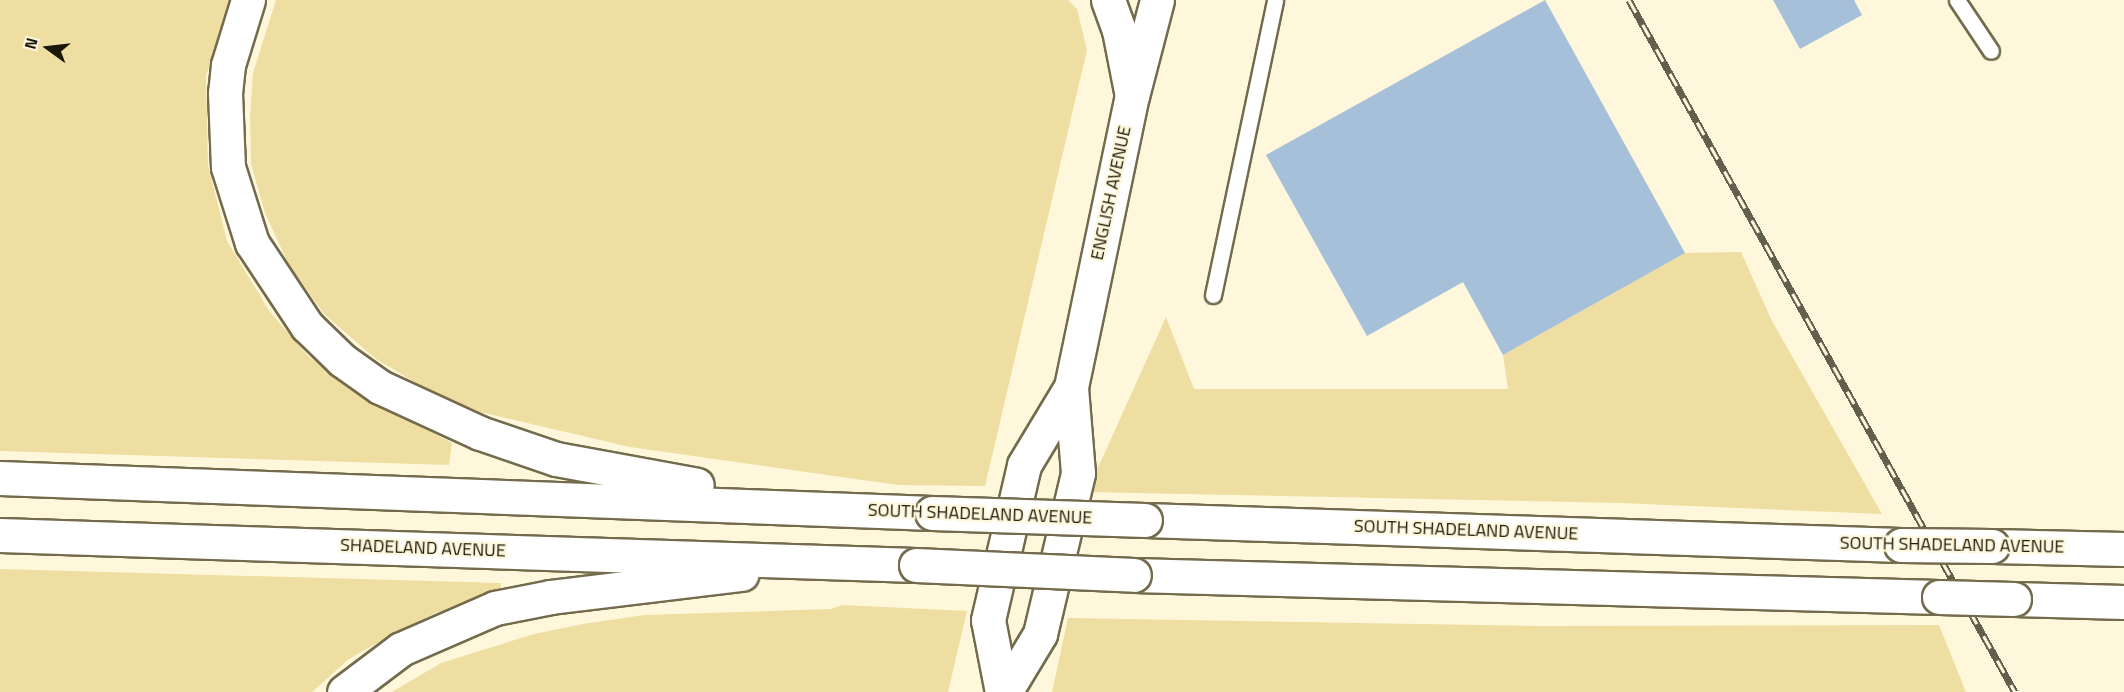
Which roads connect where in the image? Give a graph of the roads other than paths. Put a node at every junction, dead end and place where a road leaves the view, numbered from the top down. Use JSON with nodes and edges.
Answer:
{"nodes":[{"id":1,"x":248,"y":0,"type":"edge"},
{"id":2,"x":1108,"y":0,"type":"edge"},
{"id":3,"x":1156,"y":0,"type":"edge"},
{"id":4,"x":1275,"y":0,"type":"edge"},
{"id":5,"x":1957,"y":0,"type":"edge"},
{"id":6,"x":1991,"y":51,"type":"dead end"},
{"id":7,"x":1132,"y":96,"type":"junction"},
{"id":8,"x":1213,"y":295,"type":"dead end"},
{"id":9,"x":1071,"y":387,"type":"junction"},
{"id":10,"x":0,"y":478,"type":"edge"},
{"id":11,"x":808,"y":507,"type":"junction"},
{"id":12,"x":0,"y":535,"type":"edge"},
{"id":13,"x":2124,"y":549,"type":"edge"},
{"id":14,"x":845,"y":560,"type":"junction"},
{"id":15,"x":2124,"y":602,"type":"edge"},
{"id":16,"x":344,"y":692,"type":"edge"},
{"id":17,"x":1003,"y":692,"type":"edge"}],
"edges":[{"from":1,"to":11,"type":"main road"},
{"from":2,"to":7,"type":"main road"},
{"from":3,"to":7,"type":"main road","name":"ENGLISH AVENUE"},
{"from":4,"to":8,"type":"lane"},
{"from":5,"to":6,"type":"lane"},
{"from":7,"to":9,"type":"main road","name":"ENGLISH AVENUE"},
{"from":9,"to":17,"type":"main road","name":"ENGLISH AVENUE"},
{"from":9,"to":17,"type":"main road","name":"ENGLISH AVENUE"},
{"from":10,"to":11,"type":"main road"},
{"from":11,"to":13,"type":"main road","name":"SOUTH SHADELAND AVENUE","bridge":true},
{"from":12,"to":14,"type":"main road","name":"SHADELAND AVENUE"},
{"from":14,"to":15,"type":"main road","bridge":true},
{"from":14,"to":16,"type":"main road"}]}
